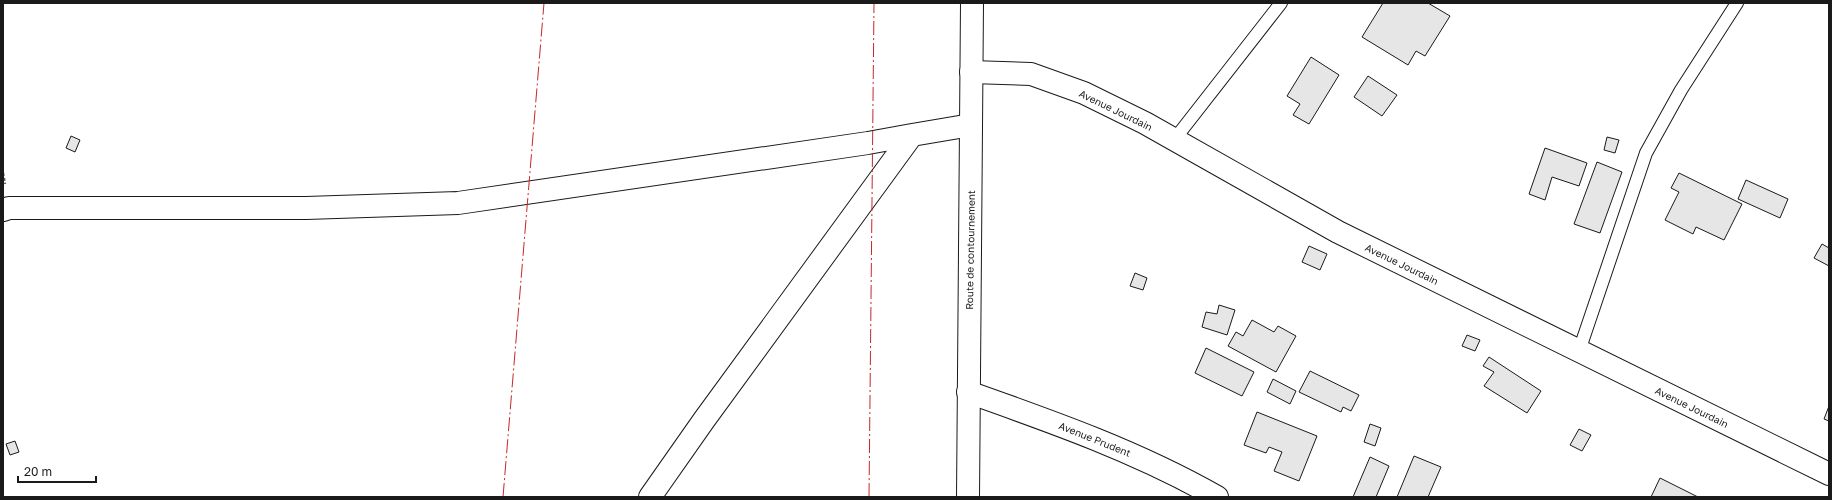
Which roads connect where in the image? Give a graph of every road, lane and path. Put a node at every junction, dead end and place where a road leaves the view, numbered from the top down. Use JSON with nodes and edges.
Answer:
{"nodes":[{"id":1,"x":972,"y":3,"type":"edge"},
{"id":2,"x":1281,"y":3,"type":"edge"},
{"id":3,"x":1737,"y":3,"type":"edge"},
{"id":4,"x":971,"y":72,"type":"junction"},
{"id":5,"x":971,"y":125,"type":"junction"},
{"id":6,"x":912,"y":135,"type":"junction"},
{"id":7,"x":1174,"y":140,"type":"junction"},
{"id":8,"x":3,"y":210,"type":"edge"},
{"id":9,"x":1579,"y":351,"type":"junction"},
{"id":10,"x":968,"y":392,"type":"junction"},
{"id":11,"x":1829,"y":474,"type":"edge"},
{"id":12,"x":650,"y":497,"type":"edge"},
{"id":13,"x":968,"y":497,"type":"edge"},
{"id":14,"x":1217,"y":497,"type":"edge"}],
"edges":[{"from":1,"to":4,"type":"street","name":"Route de contournement"},
{"from":2,"to":7,"type":"lane"},
{"from":3,"to":9,"type":"lane"},
{"from":4,"to":5,"type":"street","name":"Route de contournement"},
{"from":4,"to":7,"type":"street","name":"Avenue Jourdain"},
{"from":5,"to":6,"type":"street"},
{"from":5,"to":10,"type":"street","name":"Route de contournement"},
{"from":6,"to":8,"type":"street"},
{"from":6,"to":12,"type":"street"},
{"from":7,"to":9,"type":"street","name":"Avenue Jourdain"},
{"from":9,"to":11,"type":"street","name":"Avenue Jourdain"},
{"from":10,"to":13,"type":"street","name":"Route de contournement"},
{"from":10,"to":14,"type":"street","name":"Avenue Prudent"}]}
